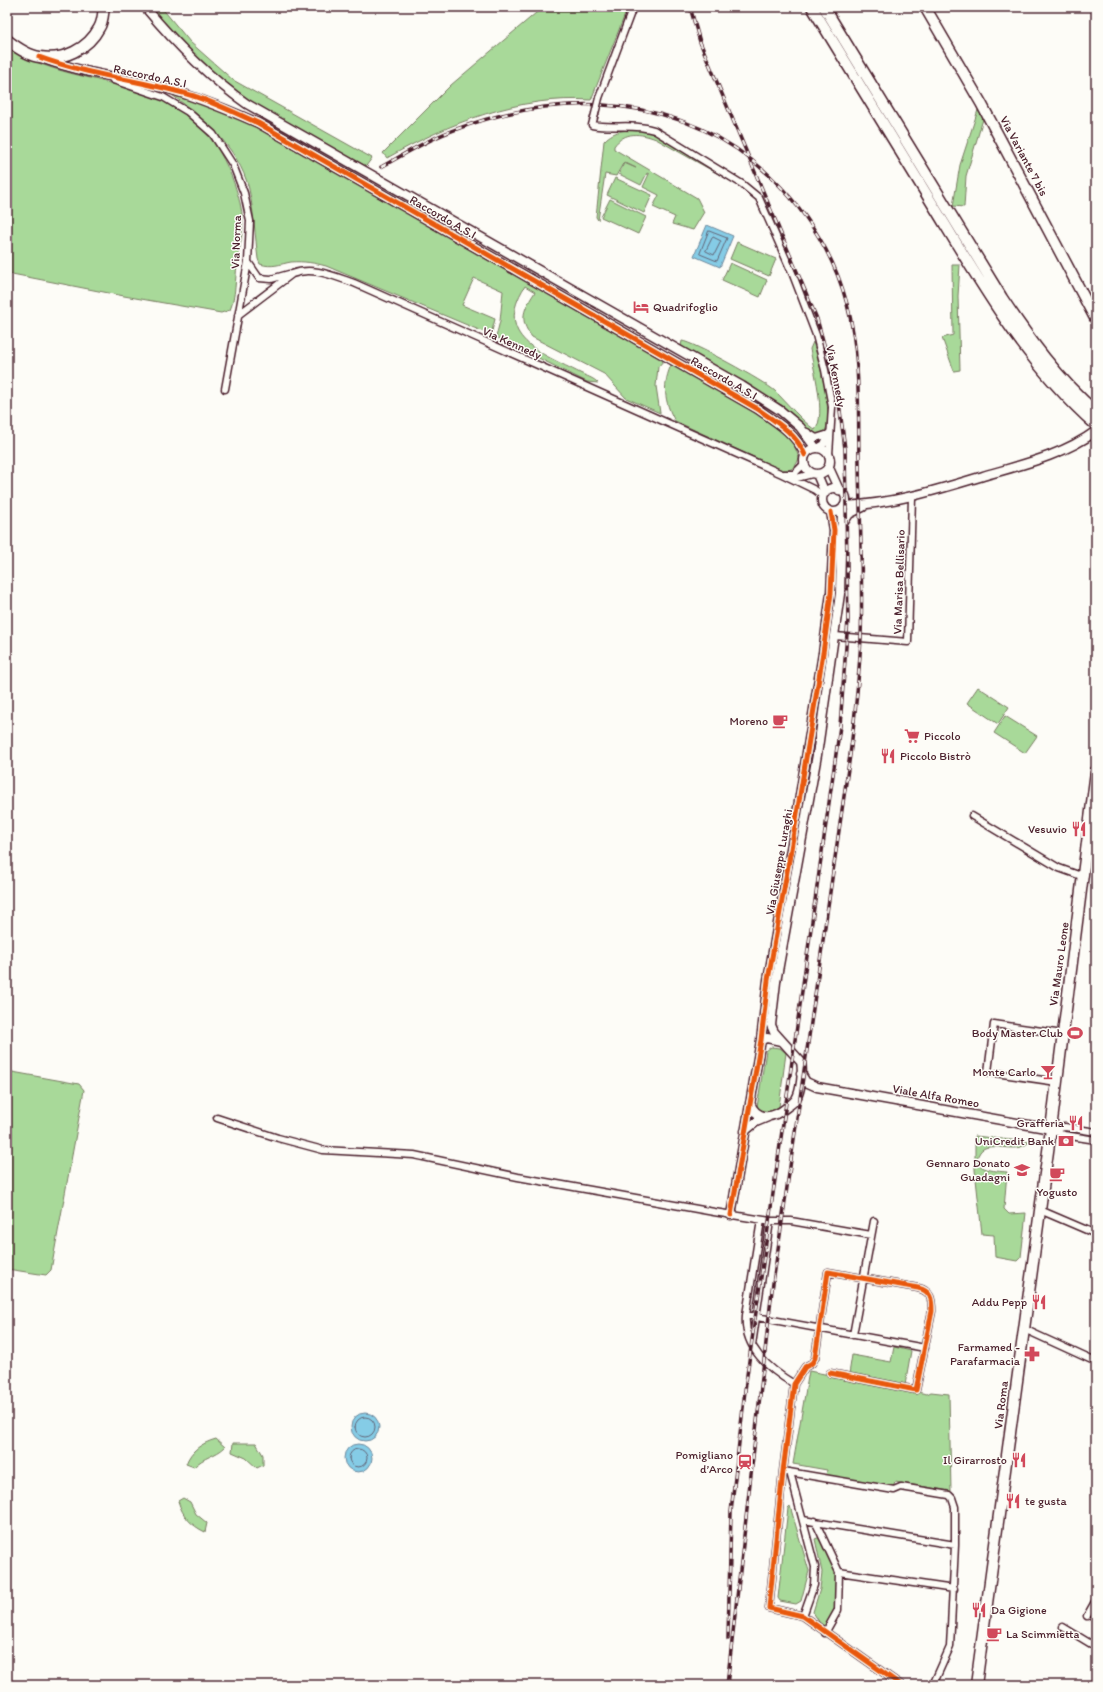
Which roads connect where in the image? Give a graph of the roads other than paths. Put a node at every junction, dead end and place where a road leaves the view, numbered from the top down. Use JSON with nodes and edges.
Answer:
{"nodes":[{"id":1,"x":104,"y":7,"type":"edge"},
{"id":2,"x":145,"y":7,"type":"edge"},
{"id":3,"x":633,"y":7,"type":"edge"},
{"id":4,"x":812,"y":7,"type":"edge"},
{"id":5,"x":824,"y":7,"type":"edge"},
{"id":6,"x":925,"y":7,"type":"edge"},
{"id":7,"x":7,"y":40,"type":"edge"},
{"id":8,"x":39,"y":57,"type":"junction"},
{"id":9,"x":102,"y":76,"type":"junction"},
{"id":10,"x":248,"y":262,"type":"junction"},
{"id":11,"x":292,"y":274,"type":"junction"},
{"id":12,"x":238,"y":315,"type":"junction"},
{"id":13,"x":1096,"y":320,"type":"edge"},
{"id":14,"x":225,"y":389,"type":"dead end"},
{"id":15,"x":1091,"y":412,"type":"edge"},
{"id":16,"x":832,"y":426,"type":"junction"},
{"id":17,"x":1096,"y":426,"type":"edge"},
{"id":18,"x":800,"y":427,"type":"junction"},
{"id":19,"x":1096,"y":431,"type":"edge"},
{"id":20,"x":828,"y":434,"type":"junction"},
{"id":21,"x":817,"y":447,"type":"junction"},
{"id":22,"x":830,"y":455,"type":"junction"},
{"id":23,"x":804,"y":460,"type":"junction"},
{"id":24,"x":829,"y":468,"type":"junction"},
{"id":25,"x":782,"y":474,"type":"junction"},
{"id":26,"x":815,"y":474,"type":"junction"},
{"id":27,"x":793,"y":479,"type":"junction"},
{"id":28,"x":842,"y":492,"type":"junction"},
{"id":29,"x":824,"y":494,"type":"junction"},
{"id":30,"x":912,"y":497,"type":"junction"},
{"id":31,"x":868,"y":505,"type":"junction"},
{"id":32,"x":843,"y":507,"type":"junction"},
{"id":33,"x":831,"y":512,"type":"junction"},
{"id":34,"x":842,"y":526,"type":"junction"},
{"id":35,"x":835,"y":636,"type":"junction"},
{"id":36,"x":1096,"y":771,"type":"edge"},
{"id":37,"x":1094,"y":802,"type":"edge"},
{"id":38,"x":972,"y":816,"type":"dead end"},
{"id":39,"x":1084,"y":877,"type":"junction"},
{"id":40,"x":1063,"y":1034,"type":"junction"},
{"id":41,"x":761,"y":1040,"type":"junction"},
{"id":42,"x":781,"y":1041,"type":"junction"},
{"id":43,"x":801,"y":1074,"type":"junction"},
{"id":44,"x":1057,"y":1082,"type":"junction"},
{"id":45,"x":817,"y":1088,"type":"junction"},
{"id":46,"x":798,"y":1095,"type":"junction"},
{"id":47,"x":750,"y":1103,"type":"junction"},
{"id":48,"x":768,"y":1117,"type":"junction"},
{"id":49,"x":217,"y":1118,"type":"dead end"},
{"id":50,"x":1051,"y":1129,"type":"junction"},
{"id":51,"x":745,"y":1131,"type":"junction"},
{"id":52,"x":1096,"y":1132,"type":"edge"},
{"id":53,"x":1096,"y":1140,"type":"edge"},
{"id":54,"x":1040,"y":1210,"type":"junction"},
{"id":55,"x":731,"y":1215,"type":"junction"},
{"id":56,"x":761,"y":1220,"type":"junction"},
{"id":57,"x":770,"y":1221,"type":"junction"},
{"id":58,"x":874,"y":1221,"type":"dead end"},
{"id":59,"x":1096,"y":1234,"type":"edge"},
{"id":60,"x":871,"y":1235,"type":"junction"},
{"id":61,"x":863,"y":1278,"type":"junction"},
{"id":62,"x":746,"y":1315,"type":"junction"},
{"id":63,"x":756,"y":1318,"type":"junction"},
{"id":64,"x":818,"y":1328,"type":"junction"},
{"id":65,"x":1024,"y":1329,"type":"junction"},
{"id":66,"x":853,"y":1335,"type":"junction"},
{"id":67,"x":753,"y":1348,"type":"junction"},
{"id":68,"x":925,"y":1348,"type":"junction"},
{"id":69,"x":1096,"y":1362,"type":"edge"},
{"id":70,"x":830,"y":1374,"type":"dead end"},
{"id":71,"x":794,"y":1384,"type":"junction"},
{"id":72,"x":783,"y":1471,"type":"junction"},
{"id":73,"x":790,"y":1472,"type":"junction"},
{"id":74,"x":803,"y":1520,"type":"junction"},
{"id":75,"x":815,"y":1521,"type":"junction"},
{"id":76,"x":955,"y":1546,"type":"junction"},
{"id":77,"x":839,"y":1572,"type":"junction"},
{"id":78,"x":954,"y":1590,"type":"junction"},
{"id":79,"x":1096,"y":1600,"type":"edge"},
{"id":80,"x":803,"y":1616,"type":"junction"},
{"id":81,"x":1087,"y":1616,"type":"dead end"},
{"id":82,"x":1063,"y":1627,"type":"dead end"},
{"id":83,"x":827,"y":1634,"type":"junction"},
{"id":84,"x":1096,"y":1647,"type":"edge"},
{"id":85,"x":901,"y":1685,"type":"edge"},
{"id":86,"x":934,"y":1685,"type":"edge"},
{"id":87,"x":976,"y":1685,"type":"edge"}],
"edges":[{"from":1,"to":8,"type":"main road"},
{"from":2,"to":18,"type":"street","name":"Raccordo A.S.I"},
{"from":3,"to":16,"type":"street","name":"Via Kennedy","bridge":true},
{"from":4,"to":15,"type":"main road"},
{"from":5,"to":15,"type":"main road"},
{"from":6,"to":13,"type":"main road","name":"Via Variante 7 bis"},
{"from":7,"to":8,"type":"main road"},
{"from":8,"to":9,"type":"street","name":"Raccordo A.S.I"},
{"from":9,"to":10,"type":"street","name":"Via Norma"},
{"from":9,"to":23,"type":"street","name":"Raccordo A.S.I"},
{"from":10,"to":11,"type":"street"},
{"from":10,"to":12,"type":"street","name":"Via Norma"},
{"from":11,"to":12,"type":"street","name":"Via Kennedy"},
{"from":11,"to":25,"type":"street","name":"Via Kennedy"},
{"from":12,"to":14,"type":"street","name":"Via Norma"},
{"from":15,"to":17,"type":"main road"},
{"from":16,"to":20,"type":"street","name":"Via Kennedy"},
{"from":16,"to":22,"type":"street","name":"Via Kennedy"},
{"from":18,"to":20,"type":"street"},
{"from":18,"to":21,"type":"street","name":"Raccordo A.S.I"},
{"from":19,"to":30,"type":"street"},
{"from":20,"to":21,"type":"street","name":"Via Kennedy"},
{"from":21,"to":22,"type":"street"},
{"from":21,"to":23,"type":"street"},
{"from":22,"to":24,"type":"street"},
{"from":23,"to":25,"type":"street"},
{"from":23,"to":26,"type":"street"},
{"from":24,"to":26,"type":"street"},
{"from":24,"to":28,"type":"street"},
{"from":25,"to":27,"type":"street","name":"Via Kennedy"},
{"from":26,"to":27,"type":"street"},
{"from":26,"to":29,"type":"street"},
{"from":27,"to":29,"type":"street","name":"Via Kennedy"},
{"from":28,"to":29,"type":"street"},
{"from":28,"to":31,"type":"street"},
{"from":28,"to":32,"type":"street"},
{"from":29,"to":33,"type":"street"},
{"from":30,"to":31,"type":"street"},
{"from":30,"to":35,"type":"street","name":"Via Marisa Bellisario"},
{"from":31,"to":32,"type":"street"},
{"from":31,"to":34,"type":"street"},
{"from":32,"to":33,"type":"street"},
{"from":32,"to":34,"type":"street","name":"Via Giuseppe Luraghi"},
{"from":33,"to":41,"type":"street","name":"Via Giuseppe Luraghi"},
{"from":34,"to":35,"type":"street","name":"Via Giuseppe Luraghi"},
{"from":35,"to":42,"type":"street","name":"Via Giuseppe Luraghi"},
{"from":36,"to":37,"type":"main road","name":"Via Mauro Leone"},
{"from":37,"to":39,"type":"main road","name":"Via Mauro Leone"},
{"from":38,"to":39,"type":"street"},
{"from":39,"to":40,"type":"main road","name":"Via Mauro Leone"},
{"from":40,"to":44,"type":"main road","name":"Via Mauro Leone"},
{"from":40,"to":44,"type":"street"},
{"from":41,"to":42,"type":"street"},
{"from":41,"to":47,"type":"street","name":"Via Giuseppe Luraghi"},
{"from":42,"to":43,"type":"street","name":"Via Giuseppe Luraghi"},
{"from":43,"to":45,"type":"street"},
{"from":43,"to":46,"type":"street","name":"Via Giuseppe Luraghi"},
{"from":44,"to":50,"type":"main road","name":"Via Mauro Leone"},
{"from":45,"to":46,"type":"street"},
{"from":45,"to":50,"type":"street","name":"Viale Alfa Romeo"},
{"from":46,"to":48,"type":"street"},
{"from":47,"to":48,"type":"street"},
{"from":47,"to":51,"type":"street","name":"Via Giuseppe Luraghi"},
{"from":48,"to":51,"type":"street"},
{"from":49,"to":55,"type":"street"},
{"from":50,"to":52,"type":"street","name":"Viale Alfa Romeo"},
{"from":50,"to":53,"type":"street","name":"Viale Alfa Romeo"},
{"from":50,"to":54,"type":"main road","name":"Via Roma"},
{"from":51,"to":55,"type":"street","name":"Via Giuseppe Luraghi"},
{"from":54,"to":59,"type":"street"},
{"from":54,"to":65,"type":"main road","name":"Via Roma"},
{"from":55,"to":56,"type":"street"},
{"from":56,"to":57,"type":"street"},
{"from":56,"to":62,"type":"street"},
{"from":57,"to":60,"type":"street"},
{"from":57,"to":63,"type":"street"},
{"from":58,"to":60,"type":"street"},
{"from":60,"to":61,"type":"street"},
{"from":61,"to":64,"type":"street"},
{"from":61,"to":66,"type":"street"},
{"from":61,"to":68,"type":"street"},
{"from":62,"to":63,"type":"street"},
{"from":62,"to":67,"type":"street"},
{"from":63,"to":64,"type":"street"},
{"from":63,"to":67,"type":"street"},
{"from":64,"to":66,"type":"street"},
{"from":64,"to":71,"type":"street"},
{"from":65,"to":69,"type":"street"},
{"from":65,"to":87,"type":"main road","name":"Via Roma"},
{"from":66,"to":68,"type":"street"},
{"from":67,"to":71,"type":"street"},
{"from":68,"to":70,"type":"street"},
{"from":71,"to":72,"type":"street"},
{"from":72,"to":73,"type":"street"},
{"from":72,"to":80,"type":"street"},
{"from":73,"to":74,"type":"street"},
{"from":73,"to":76,"type":"street"},
{"from":74,"to":75,"type":"street"},
{"from":74,"to":80,"type":"street"},
{"from":75,"to":76,"type":"street"},
{"from":75,"to":77,"type":"street"},
{"from":76,"to":78,"type":"street"},
{"from":77,"to":78,"type":"street"},
{"from":77,"to":83,"type":"street"},
{"from":78,"to":86,"type":"street"},
{"from":79,"to":81,"type":"street"},
{"from":80,"to":83,"type":"street"},
{"from":82,"to":84,"type":"street"},
{"from":83,"to":85,"type":"street"}]}
